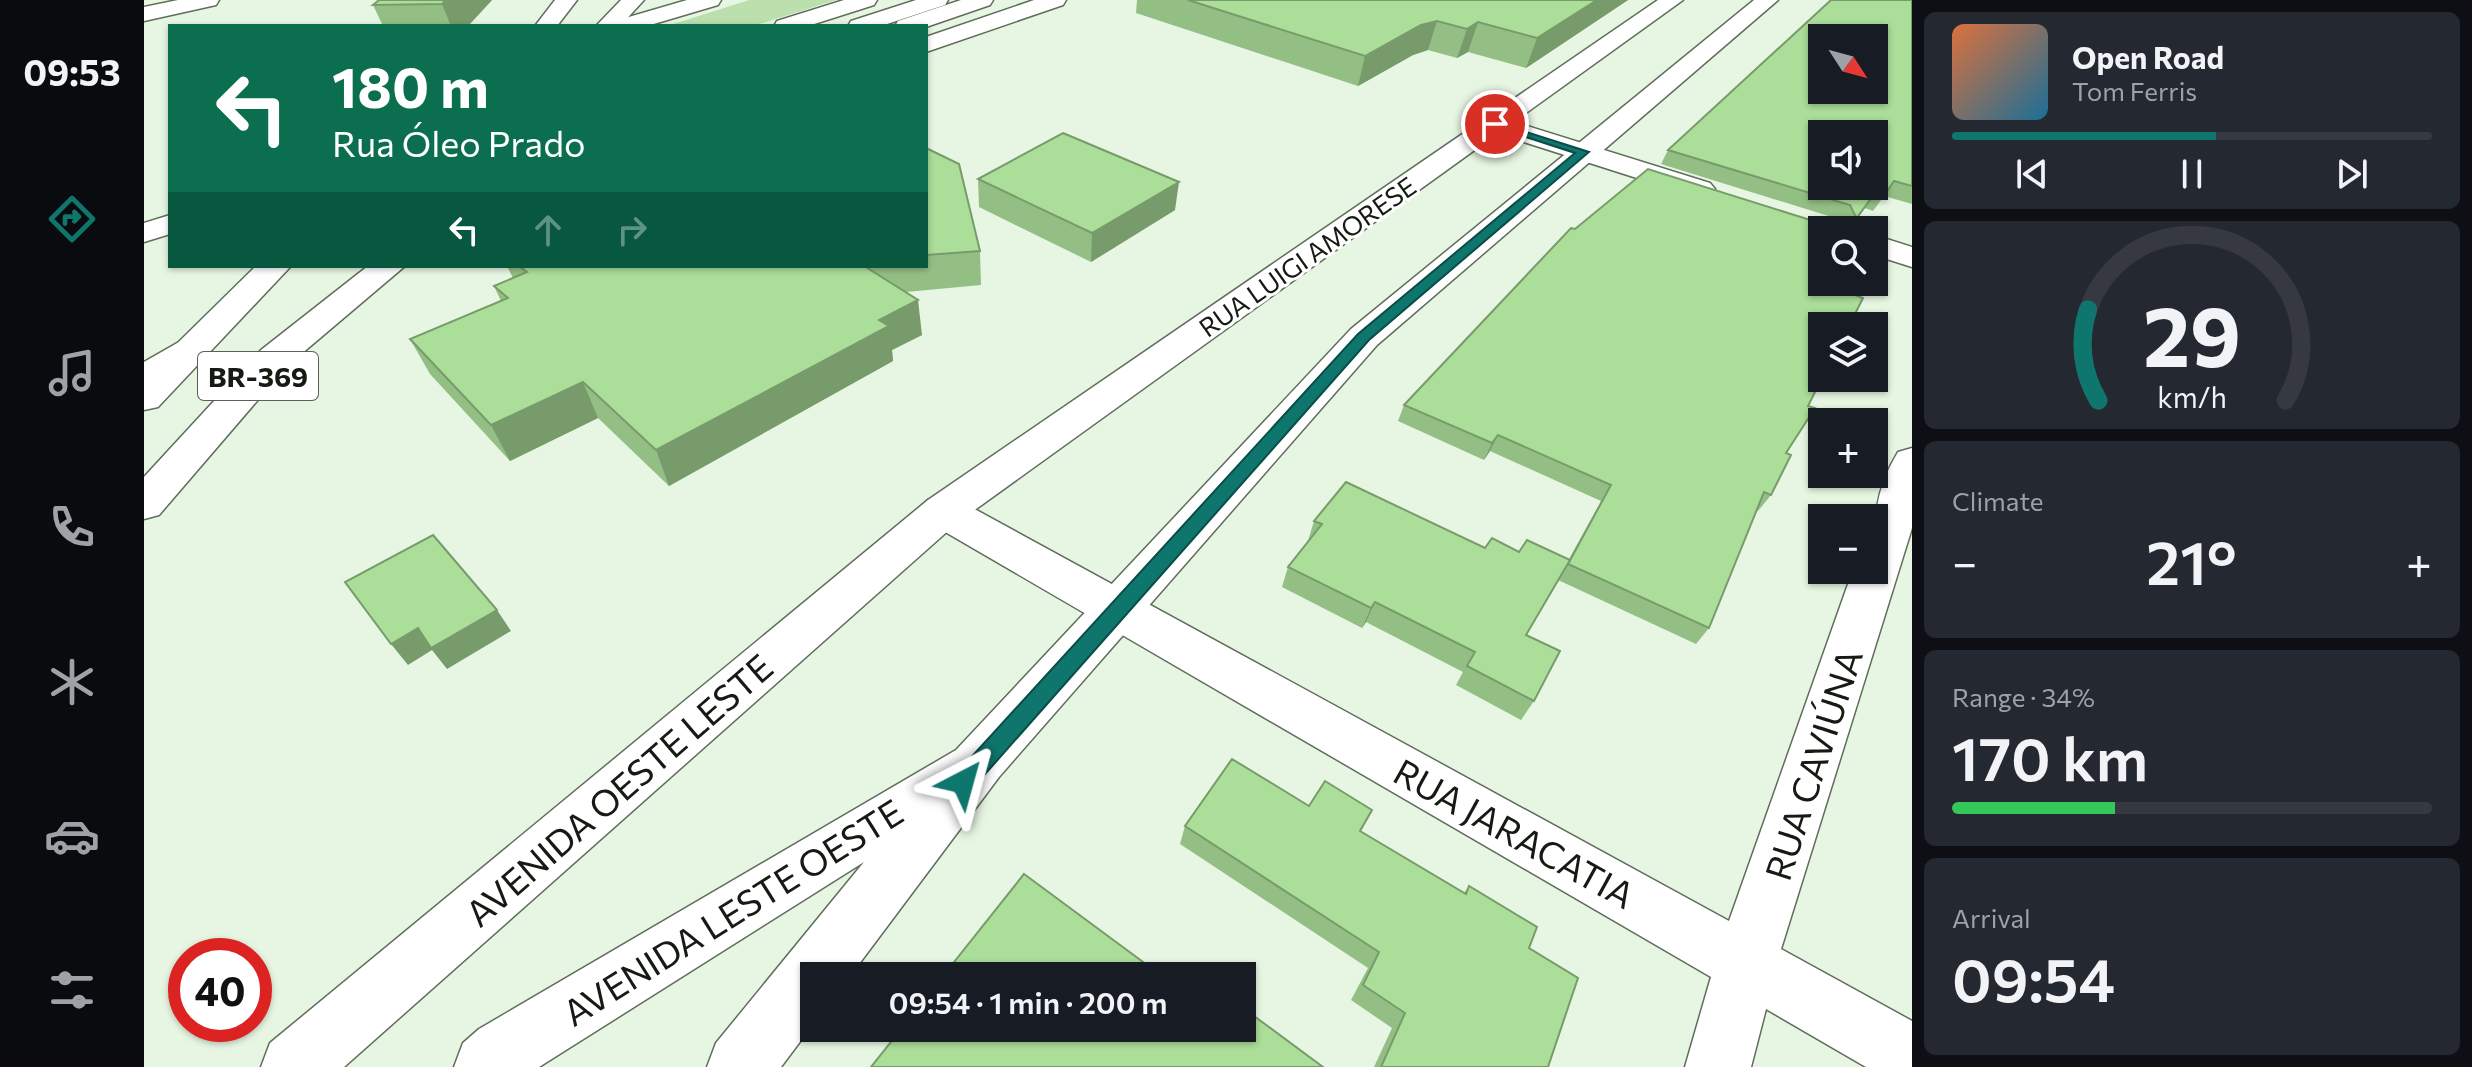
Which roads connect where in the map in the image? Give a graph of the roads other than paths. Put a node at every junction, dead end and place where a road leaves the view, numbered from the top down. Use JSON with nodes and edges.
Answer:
{"nodes":[{"id":1,"x":208,"y":0,"type":"edge"},
{"id":2,"x":566,"y":0,"type":"edge"},
{"id":3,"x":633,"y":0,"type":"edge"},
{"id":4,"x":710,"y":0,"type":"edge"},
{"id":5,"x":866,"y":0,"type":"edge"},
{"id":6,"x":937,"y":0,"type":"edge"},
{"id":7,"x":982,"y":0,"type":"edge"},
{"id":8,"x":1055,"y":0,"type":"edge"},
{"id":9,"x":1672,"y":0,"type":"edge"},
{"id":10,"x":1767,"y":0,"type":"edge"},
{"id":11,"x":152,"y":8,"type":"edge"},
{"id":12,"x":548,"y":24,"type":"edge"},
{"id":13,"x":609,"y":24,"type":"edge"},
{"id":14,"x":630,"y":24,"type":"edge"},
{"id":15,"x":791,"y":24,"type":"edge"},
{"id":16,"x":865,"y":24,"type":"edge"},
{"id":17,"x":912,"y":24,"type":"edge"},
{"id":18,"x":928,"y":44,"type":"edge"},
{"id":19,"x":1495,"y":124,"type":"junction"},
{"id":20,"x":1583,"y":152,"type":"junction"},
{"id":21,"x":1727,"y":198,"type":"edge"},
{"id":22,"x":164,"y":232,"type":"edge"},
{"id":23,"x":1888,"y":249,"type":"edge"},
{"id":24,"x":1912,"y":257,"type":"edge"},
{"id":25,"x":144,"y":265,"type":"edge"},
{"id":26,"x":273,"y":268,"type":"edge"},
{"id":27,"x":386,"y":268,"type":"edge"},
{"id":28,"x":211,"y":328,"type":"junction"},
{"id":29,"x":144,"y":373,"type":"edge"},
{"id":30,"x":144,"y":398,"type":"edge"},
{"id":31,"x":1912,"y":462,"type":"edge"},
{"id":32,"x":144,"y":504,"type":"edge"},
{"id":33,"x":943,"y":511,"type":"junction"},
{"id":34,"x":1119,"y":608,"type":"junction"},
{"id":35,"x":980,"y":760,"type":"junction"},
{"id":36,"x":1746,"y":962,"type":"junction"},
{"id":37,"x":1912,"y":1057,"type":"edge"},
{"id":38,"x":742,"y":1066,"type":"edge"},
{"id":39,"x":294,"y":1067,"type":"edge"},
{"id":40,"x":487,"y":1067,"type":"edge"},
{"id":41,"x":1718,"y":1067,"type":"edge"}],
"edges":[{"from":1,"to":11,"type":"main road"},
{"from":2,"to":12,"type":"main road"},
{"from":3,"to":13,"type":"main road"},
{"from":4,"to":14,"type":"main road"},
{"from":5,"to":15,"type":"main road"},
{"from":6,"to":16,"type":"main road"},
{"from":7,"to":17,"type":"main road"},
{"from":8,"to":18,"type":"main road"},
{"from":9,"to":19,"type":"main road","name":"RUA LUIGI AMORESE"},
{"from":10,"to":20,"type":"main road"},
{"from":19,"to":20,"type":"main road"},
{"from":19,"to":33,"type":"main road","name":"RUA LUIGI AMORESE"},
{"from":20,"to":21,"type":"main road"},
{"from":20,"to":34,"type":"main road"},
{"from":22,"to":25,"type":"main road"},
{"from":23,"to":24,"type":"main road"},
{"from":26,"to":28,"type":"main road","number":"BR-369"},
{"from":27,"to":32,"type":"main road","number":"BR-369"},
{"from":28,"to":29,"type":"lane"},
{"from":28,"to":30,"type":"main road","number":"BR-369"},
{"from":31,"to":36,"type":"main road","name":"RUA CAVIÚNA"},
{"from":33,"to":34,"type":"main road","name":"RUA JARACATIA"},
{"from":33,"to":39,"type":"main road","name":"AVENIDA OESTE LESTE"},
{"from":34,"to":35,"type":"main road"},
{"from":34,"to":36,"type":"main road","name":"RUA JARACATIA"},
{"from":35,"to":38,"type":"main road"},
{"from":35,"to":40,"type":"main road","name":"AVENIDA LESTE OESTE"},
{"from":36,"to":37,"type":"main road","name":"RUA JARACATIA"},
{"from":36,"to":41,"type":"main road","name":"RUA CAVIÚNA"}]}
